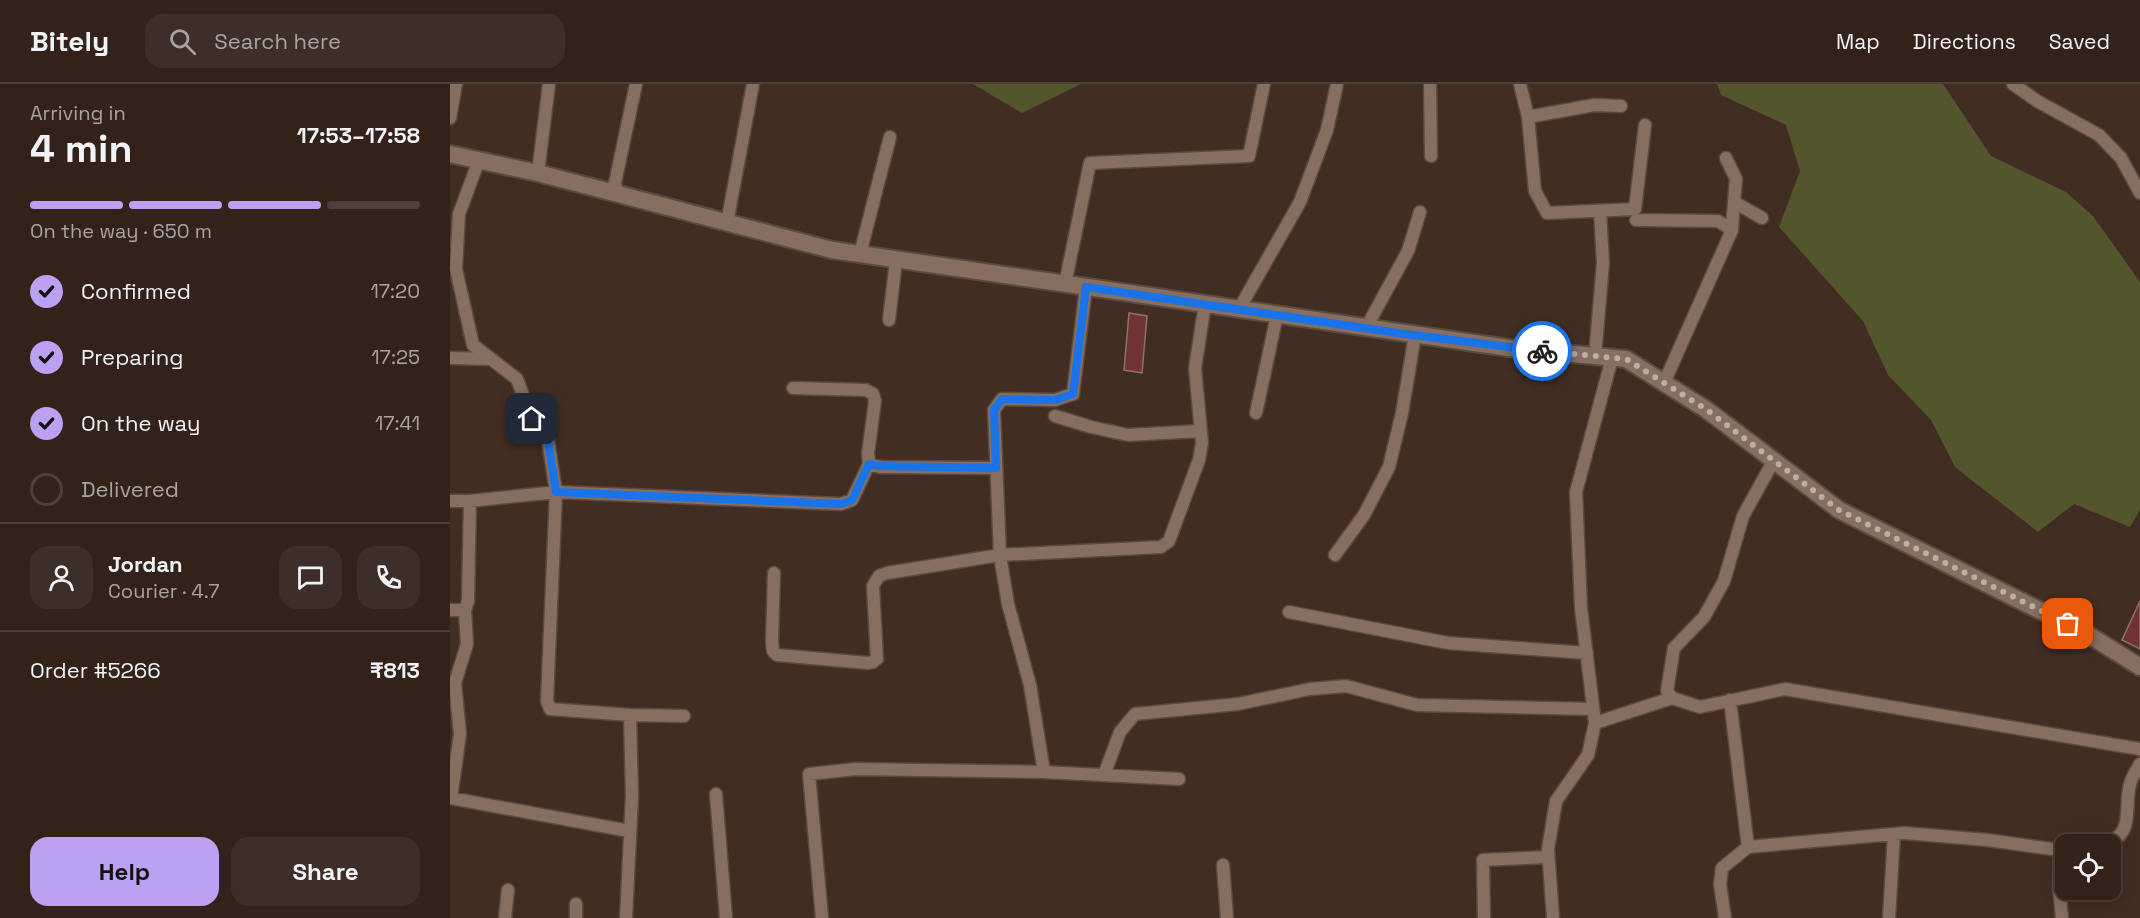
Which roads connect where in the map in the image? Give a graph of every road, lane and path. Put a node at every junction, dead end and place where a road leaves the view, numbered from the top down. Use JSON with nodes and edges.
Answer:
{"nodes":[{"id":1,"x":456,"y":84,"type":"edge"},
{"id":2,"x":549,"y":84,"type":"edge"},
{"id":3,"x":636,"y":84,"type":"edge"},
{"id":4,"x":753,"y":84,"type":"edge"},
{"id":5,"x":1264,"y":84,"type":"edge"},
{"id":6,"x":1337,"y":84,"type":"edge"},
{"id":7,"x":1430,"y":84,"type":"edge"},
{"id":8,"x":1520,"y":84,"type":"edge"},
{"id":9,"x":2013,"y":84,"type":"edge"},
{"id":10,"x":1621,"y":106,"type":"dead end"},
{"id":11,"x":1528,"y":117,"type":"junction"},
{"id":12,"x":450,"y":118,"type":"edge"},
{"id":13,"x":1645,"y":125,"type":"dead end"},
{"id":14,"x":890,"y":137,"type":"dead end"},
{"id":15,"x":450,"y":154,"type":"edge"},
{"id":16,"x":1431,"y":156,"type":"dead end"},
{"id":17,"x":1726,"y":158,"type":"dead end"},
{"id":18,"x":479,"y":160,"type":"junction"},
{"id":19,"x":538,"y":173,"type":"junction"},
{"id":20,"x":2140,"y":193,"type":"edge"},
{"id":21,"x":617,"y":194,"type":"junction"},
{"id":22,"x":1734,"y":202,"type":"junction"},
{"id":23,"x":1600,"y":211,"type":"junction"},
{"id":24,"x":1420,"y":212,"type":"dead end"},
{"id":25,"x":1762,"y":218,"type":"dead end"},
{"id":26,"x":1636,"y":220,"type":"dead end"},
{"id":27,"x":727,"y":223,"type":"junction"},
{"id":28,"x":1732,"y":230,"type":"junction"},
{"id":29,"x":860,"y":254,"type":"junction"},
{"id":30,"x":896,"y":260,"type":"junction"},
{"id":31,"x":1065,"y":284,"type":"junction"},
{"id":32,"x":1086,"y":287,"type":"junction"},
{"id":33,"x":1205,"y":304,"type":"junction"},
{"id":34,"x":1239,"y":309,"type":"junction"},
{"id":35,"x":1277,"y":315,"type":"junction"},
{"id":36,"x":889,"y":320,"type":"dead end"},
{"id":37,"x":1366,"y":328,"type":"junction"},
{"id":38,"x":1415,"y":335,"type":"junction"},
{"id":39,"x":1604,"y":357,"type":"junction"},
{"id":40,"x":450,"y":358,"type":"edge"},
{"id":41,"x":491,"y":359,"type":"junction"},
{"id":42,"x":1664,"y":383,"type":"junction"},
{"id":43,"x":793,"y":388,"type":"dead end"},
{"id":44,"x":1256,"y":413,"type":"dead end"},
{"id":45,"x":1055,"y":416,"type":"dead end"},
{"id":46,"x":1201,"y":431,"type":"junction"},
{"id":47,"x":1774,"y":460,"type":"junction"},
{"id":48,"x":869,"y":464,"type":"junction"},
{"id":49,"x":996,"y":468,"type":"junction"},
{"id":50,"x":556,"y":492,"type":"junction"},
{"id":51,"x":450,"y":501,"type":"edge"},
{"id":52,"x":470,"y":501,"type":"junction"},
{"id":53,"x":1000,"y":555,"type":"junction"},
{"id":54,"x":1335,"y":555,"type":"dead end"},
{"id":55,"x":774,"y":573,"type":"dead end"},
{"id":56,"x":450,"y":610,"type":"edge"},
{"id":57,"x":465,"y":610,"type":"junction"},
{"id":58,"x":1289,"y":612,"type":"dead end"},
{"id":59,"x":1587,"y":653,"type":"junction"},
{"id":60,"x":2140,"y":667,"type":"edge"},
{"id":61,"x":452,"y":683,"type":"edge"},
{"id":62,"x":1672,"y":698,"type":"junction"},
{"id":63,"x":1730,"y":700,"type":"junction"},
{"id":64,"x":1593,"y":709,"type":"junction"},
{"id":65,"x":630,"y":715,"type":"junction"},
{"id":66,"x":684,"y":716,"type":"dead end"},
{"id":67,"x":1595,"y":723,"type":"junction"},
{"id":68,"x":2140,"y":749,"type":"edge"},
{"id":69,"x":2140,"y":764,"type":"edge"},
{"id":70,"x":1044,"y":772,"type":"junction"},
{"id":71,"x":1104,"y":775,"type":"junction"},
{"id":72,"x":1179,"y":779,"type":"dead end"},
{"id":73,"x":716,"y":794,"type":"dead end"},
{"id":74,"x":451,"y":798,"type":"edge"},
{"id":75,"x":629,"y":831,"type":"junction"},
{"id":76,"x":1894,"y":834,"type":"junction"},
{"id":77,"x":2120,"y":834,"type":"edge"},
{"id":78,"x":1748,"y":847,"type":"junction"},
{"id":79,"x":2055,"y":850,"type":"edge"},
{"id":80,"x":1548,"y":856,"type":"junction"},
{"id":81,"x":1223,"y":865,"type":"dead end"},
{"id":82,"x":508,"y":890,"type":"dead end"},
{"id":83,"x":2060,"y":900,"type":"edge"},
{"id":84,"x":576,"y":904,"type":"dead end"},
{"id":85,"x":505,"y":918,"type":"edge"},
{"id":86,"x":576,"y":918,"type":"edge"},
{"id":87,"x":626,"y":918,"type":"edge"},
{"id":88,"x":726,"y":918,"type":"edge"},
{"id":89,"x":822,"y":918,"type":"edge"},
{"id":90,"x":1227,"y":918,"type":"edge"},
{"id":91,"x":1484,"y":918,"type":"edge"},
{"id":92,"x":1553,"y":918,"type":"edge"},
{"id":93,"x":1725,"y":918,"type":"edge"},
{"id":94,"x":1889,"y":918,"type":"edge"},
{"id":95,"x":2062,"y":918,"type":"edge"}],
"edges":[{"from":1,"to":12,"type":"street"},
{"from":2,"to":19,"type":"street"},
{"from":3,"to":21,"type":"street"},
{"from":4,"to":27,"type":"street"},
{"from":5,"to":31,"type":"street"},
{"from":6,"to":34,"type":"street"},
{"from":7,"to":16,"type":"street"},
{"from":8,"to":11,"type":"street"},
{"from":9,"to":20,"type":"street"},
{"from":10,"to":11,"type":"street"},
{"from":11,"to":23,"type":"street"},
{"from":13,"to":23,"type":"street"},
{"from":14,"to":29,"type":"street"},
{"from":15,"to":18,"type":"main road"},
{"from":17,"to":22,"type":"street"},
{"from":18,"to":19,"type":"main road"},
{"from":18,"to":41,"type":"street"},
{"from":19,"to":21,"type":"main road"},
{"from":21,"to":27,"type":"main road"},
{"from":22,"to":25,"type":"street"},
{"from":22,"to":28,"type":"street"},
{"from":23,"to":39,"type":"street"},
{"from":24,"to":37,"type":"street"},
{"from":26,"to":28,"type":"street"},
{"from":27,"to":29,"type":"main road"},
{"from":28,"to":42,"type":"street"},
{"from":29,"to":30,"type":"main road"},
{"from":30,"to":31,"type":"main road"},
{"from":30,"to":36,"type":"street"},
{"from":31,"to":32,"type":"main road"},
{"from":32,"to":33,"type":"main road"},
{"from":32,"to":49,"type":"street"},
{"from":33,"to":34,"type":"main road"},
{"from":33,"to":46,"type":"street"},
{"from":34,"to":35,"type":"main road"},
{"from":35,"to":37,"type":"main road"},
{"from":35,"to":44,"type":"street"},
{"from":37,"to":38,"type":"main road"},
{"from":38,"to":39,"type":"main road"},
{"from":38,"to":54,"type":"street"},
{"from":39,"to":42,"type":"main road"},
{"from":39,"to":59,"type":"street"},
{"from":40,"to":41,"type":"street"},
{"from":41,"to":50,"type":"street"},
{"from":42,"to":47,"type":"main road"},
{"from":43,"to":48,"type":"street"},
{"from":45,"to":46,"type":"street"},
{"from":46,"to":53,"type":"street"},
{"from":47,"to":60,"type":"main road"},
{"from":47,"to":62,"type":"street"},
{"from":48,"to":49,"type":"street"},
{"from":48,"to":50,"type":"street"},
{"from":49,"to":53,"type":"street"},
{"from":50,"to":52,"type":"street"},
{"from":50,"to":65,"type":"street"},
{"from":51,"to":52,"type":"street"},
{"from":52,"to":57,"type":"street"},
{"from":53,"to":55,"type":"street"},
{"from":53,"to":70,"type":"street"},
{"from":56,"to":57,"type":"street"},
{"from":57,"to":61,"type":"street"},
{"from":58,"to":59,"type":"street"},
{"from":59,"to":64,"type":"street"},
{"from":61,"to":74,"type":"street"},
{"from":62,"to":63,"type":"street"},
{"from":62,"to":67,"type":"street"},
{"from":63,"to":68,"type":"street"},
{"from":63,"to":78,"type":"street"},
{"from":64,"to":67,"type":"street"},
{"from":64,"to":71,"type":"street"},
{"from":65,"to":66,"type":"street"},
{"from":65,"to":75,"type":"street"},
{"from":67,"to":80,"type":"street"},
{"from":69,"to":77,"type":"street"},
{"from":70,"to":71,"type":"street"},
{"from":70,"to":89,"type":"street"},
{"from":71,"to":72,"type":"street"},
{"from":73,"to":88,"type":"street"},
{"from":74,"to":75,"type":"street"},
{"from":75,"to":87,"type":"street"},
{"from":76,"to":78,"type":"street"},
{"from":76,"to":79,"type":"street"},
{"from":76,"to":94,"type":"street"},
{"from":78,"to":93,"type":"street"},
{"from":80,"to":91,"type":"street"},
{"from":80,"to":92,"type":"street"},
{"from":81,"to":90,"type":"street"},
{"from":82,"to":85,"type":"street"},
{"from":83,"to":95,"type":"street"},
{"from":84,"to":86,"type":"street"}]}
